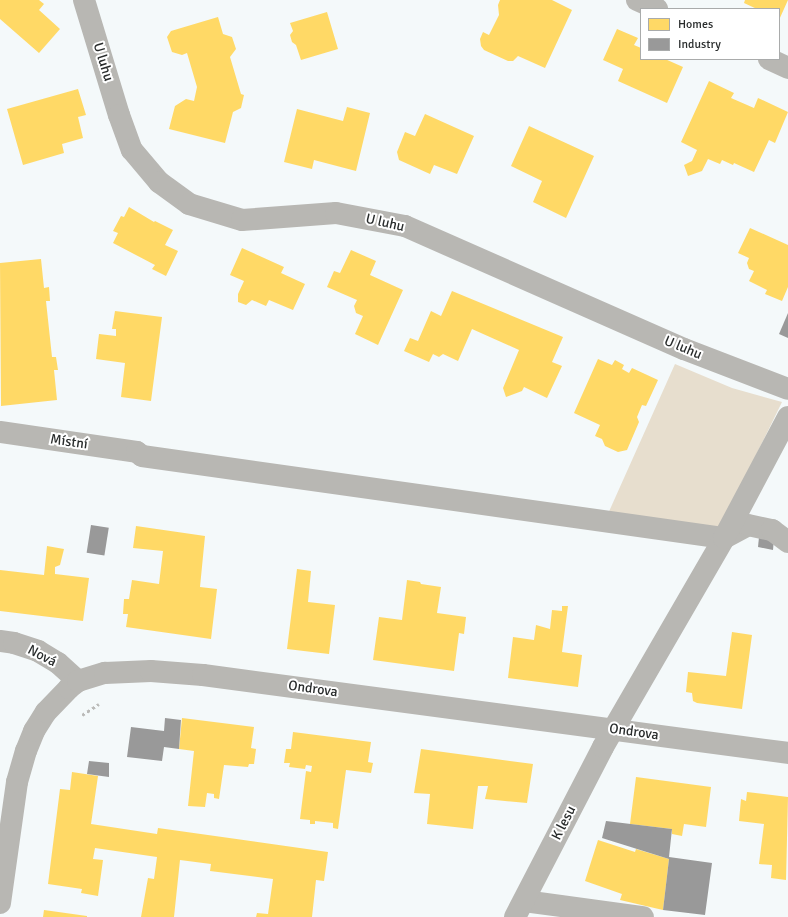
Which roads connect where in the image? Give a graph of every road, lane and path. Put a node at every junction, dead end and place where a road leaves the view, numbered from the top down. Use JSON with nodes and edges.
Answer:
{"nodes":[{"id":1,"x":84,"y":0,"type":"edge"},
{"id":2,"x":637,"y":0,"type":"edge"},
{"id":3,"x":655,"y":8,"type":"edge"},
{"id":4,"x":771,"y":60,"type":"edge"},
{"id":5,"x":788,"y":68,"type":"edge"},
{"id":6,"x":788,"y":389,"type":"edge"},
{"id":7,"x":788,"y":418,"type":"edge"},
{"id":8,"x":0,"y":432,"type":"edge"},
{"id":9,"x":724,"y":538,"type":"junction"},
{"id":10,"x":788,"y":542,"type":"edge"},
{"id":11,"x":0,"y":642,"type":"edge"},
{"id":12,"x":78,"y":681,"type":"junction"},
{"id":13,"x":101,"y":703,"type":"dead end"},
{"id":14,"x":78,"y":718,"type":"dead end"},
{"id":15,"x":613,"y":730,"type":"junction"},
{"id":16,"x":788,"y":753,"type":"edge"},
{"id":17,"x":0,"y":903,"type":"edge"},
{"id":18,"x":520,"y":909,"type":"edge"},
{"id":19,"x":643,"y":917,"type":"edge"}],
"edges":[{"from":1,"to":6,"type":"street","name":"U luhu"},
{"from":2,"to":3,"type":"street"},
{"from":4,"to":5,"type":"street"},
{"from":7,"to":9,"type":"street","name":"K lesu"},
{"from":8,"to":9,"type":"street","name":"Místní"},
{"from":9,"to":10,"type":"street"},
{"from":9,"to":15,"type":"street","name":"K lesu"},
{"from":11,"to":12,"type":"street","name":"Nová"},
{"from":12,"to":15,"type":"street","name":"Ondrova"},
{"from":12,"to":17,"type":"street","name":"Ondrova"},
{"from":13,"to":14,"type":"path"},
{"from":15,"to":16,"type":"street","name":"Ondrova"},
{"from":15,"to":18,"type":"street","name":"K lesu"},
{"from":18,"to":19,"type":"street"}]}
